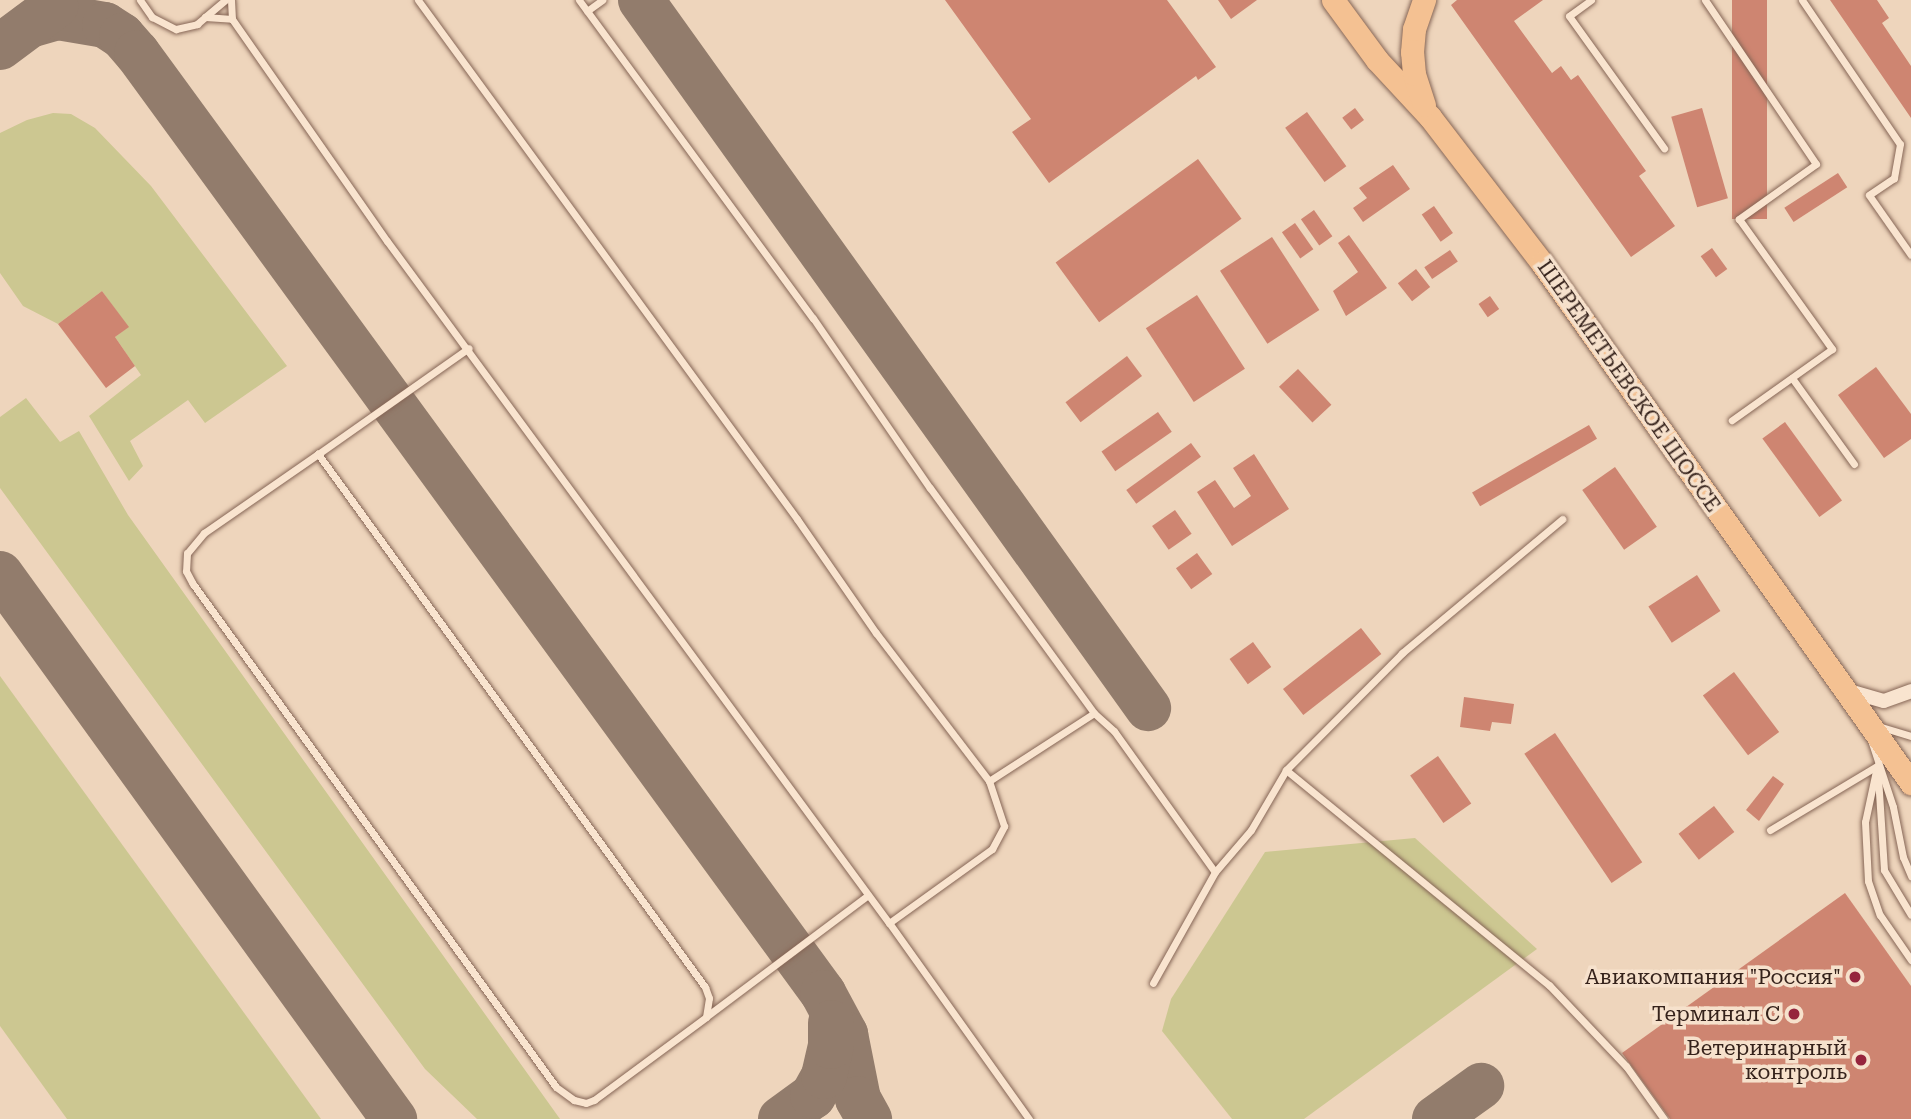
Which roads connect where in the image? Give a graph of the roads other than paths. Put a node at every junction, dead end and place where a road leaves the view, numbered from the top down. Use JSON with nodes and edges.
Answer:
{"nodes":[{"id":1,"x":140,"y":0,"type":"edge"},
{"id":2,"x":225,"y":0,"type":"edge"},
{"id":3,"x":231,"y":0,"type":"edge"},
{"id":4,"x":418,"y":0,"type":"edge"},
{"id":5,"x":579,"y":0,"type":"edge"},
{"id":6,"x":602,"y":0,"type":"edge"},
{"id":7,"x":1333,"y":0,"type":"edge"},
{"id":8,"x":1424,"y":0,"type":"edge"},
{"id":9,"x":1591,"y":0,"type":"edge"},
{"id":10,"x":1705,"y":0,"type":"edge"},
{"id":11,"x":1802,"y":0,"type":"edge"},
{"id":12,"x":587,"y":11,"type":"junction"},
{"id":13,"x":205,"y":16,"type":"junction"},
{"id":14,"x":232,"y":19,"type":"junction"},
{"id":15,"x":1430,"y":117,"type":"junction"},
{"id":16,"x":1664,"y":148,"type":"dead end"},
{"id":17,"x":1911,"y":255,"type":"edge"},
{"id":18,"x":468,"y":348,"type":"junction"},
{"id":19,"x":1792,"y":377,"type":"junction"},
{"id":20,"x":1732,"y":420,"type":"dead end"},
{"id":21,"x":318,"y":454,"type":"junction"},
{"id":22,"x":1854,"y":464,"type":"dead end"},
{"id":23,"x":1562,"y":519,"type":"dead end"},
{"id":24,"x":1844,"y":689,"type":"junction"},
{"id":25,"x":1911,"y":691,"type":"edge"},
{"id":26,"x":1094,"y":713,"type":"junction"},
{"id":27,"x":1868,"y":722,"type":"junction"},
{"id":28,"x":1911,"y":736,"type":"edge"},
{"id":29,"x":1877,"y":766,"type":"junction"},
{"id":30,"x":1286,"y":771,"type":"junction"},
{"id":31,"x":989,"y":781,"type":"junction"},
{"id":32,"x":1911,"y":783,"type":"edge"},
{"id":33,"x":1770,"y":830,"type":"dead end"},
{"id":34,"x":1215,"y":872,"type":"junction"},
{"id":35,"x":1911,"y":876,"type":"edge"},
{"id":36,"x":868,"y":895,"type":"junction"},
{"id":37,"x":1911,"y":915,"type":"edge"},
{"id":38,"x":889,"y":923,"type":"junction"},
{"id":39,"x":1911,"y":960,"type":"edge"},
{"id":40,"x":1153,"y":983,"type":"dead end"},
{"id":41,"x":706,"y":1017,"type":"junction"},
{"id":42,"x":1029,"y":1119,"type":"edge"},
{"id":43,"x":1664,"y":1119,"type":"edge"}],
"edges":[{"from":1,"to":13,"type":"lane"},
{"from":2,"to":13,"type":"lane"},
{"from":3,"to":14,"type":"lane"},
{"from":4,"to":31,"type":"lane"},
{"from":5,"to":12,"type":"lane"},
{"from":6,"to":12,"type":"lane"},
{"from":7,"to":15,"type":"main road","name":"ШЕРЕМЕТЬЕВСКОЕ ШОССЕ"},
{"from":8,"to":15,"type":"main road"},
{"from":9,"to":16,"type":"lane"},
{"from":10,"to":19,"type":"lane"},
{"from":11,"to":17,"type":"lane"},
{"from":12,"to":26,"type":"lane"},
{"from":13,"to":14,"type":"lane"},
{"from":14,"to":18,"type":"lane"},
{"from":15,"to":24,"type":"main road","name":"ШЕРЕМЕТЬЕВСКОЕ ШОССЕ"},
{"from":18,"to":21,"type":"lane"},
{"from":18,"to":36,"type":"lane"},
{"from":19,"to":20,"type":"lane"},
{"from":19,"to":22,"type":"lane"},
{"from":21,"to":41,"type":"lane"},
{"from":21,"to":41,"type":"lane"},
{"from":23,"to":30,"type":"lane"},
{"from":24,"to":25,"type":"street"},
{"from":24,"to":27,"type":"main road","name":"ШЕРЕМЕТЬЕВСКОЕ ШОССЕ"},
{"from":26,"to":31,"type":"lane"},
{"from":26,"to":34,"type":"lane"},
{"from":27,"to":28,"type":"lane"},
{"from":27,"to":29,"type":"lane"},
{"from":27,"to":32,"type":"main road","name":"ШЕРЕМЕТЬЕВСКОЕ ШОССЕ"},
{"from":29,"to":33,"type":"lane"},
{"from":29,"to":35,"type":"lane"},
{"from":29,"to":37,"type":"lane"},
{"from":29,"to":39,"type":"lane"},
{"from":30,"to":34,"type":"lane"},
{"from":30,"to":43,"type":"lane"},
{"from":31,"to":38,"type":"lane"},
{"from":34,"to":40,"type":"lane"},
{"from":36,"to":38,"type":"lane"},
{"from":36,"to":41,"type":"lane"},
{"from":38,"to":42,"type":"lane"}]}
